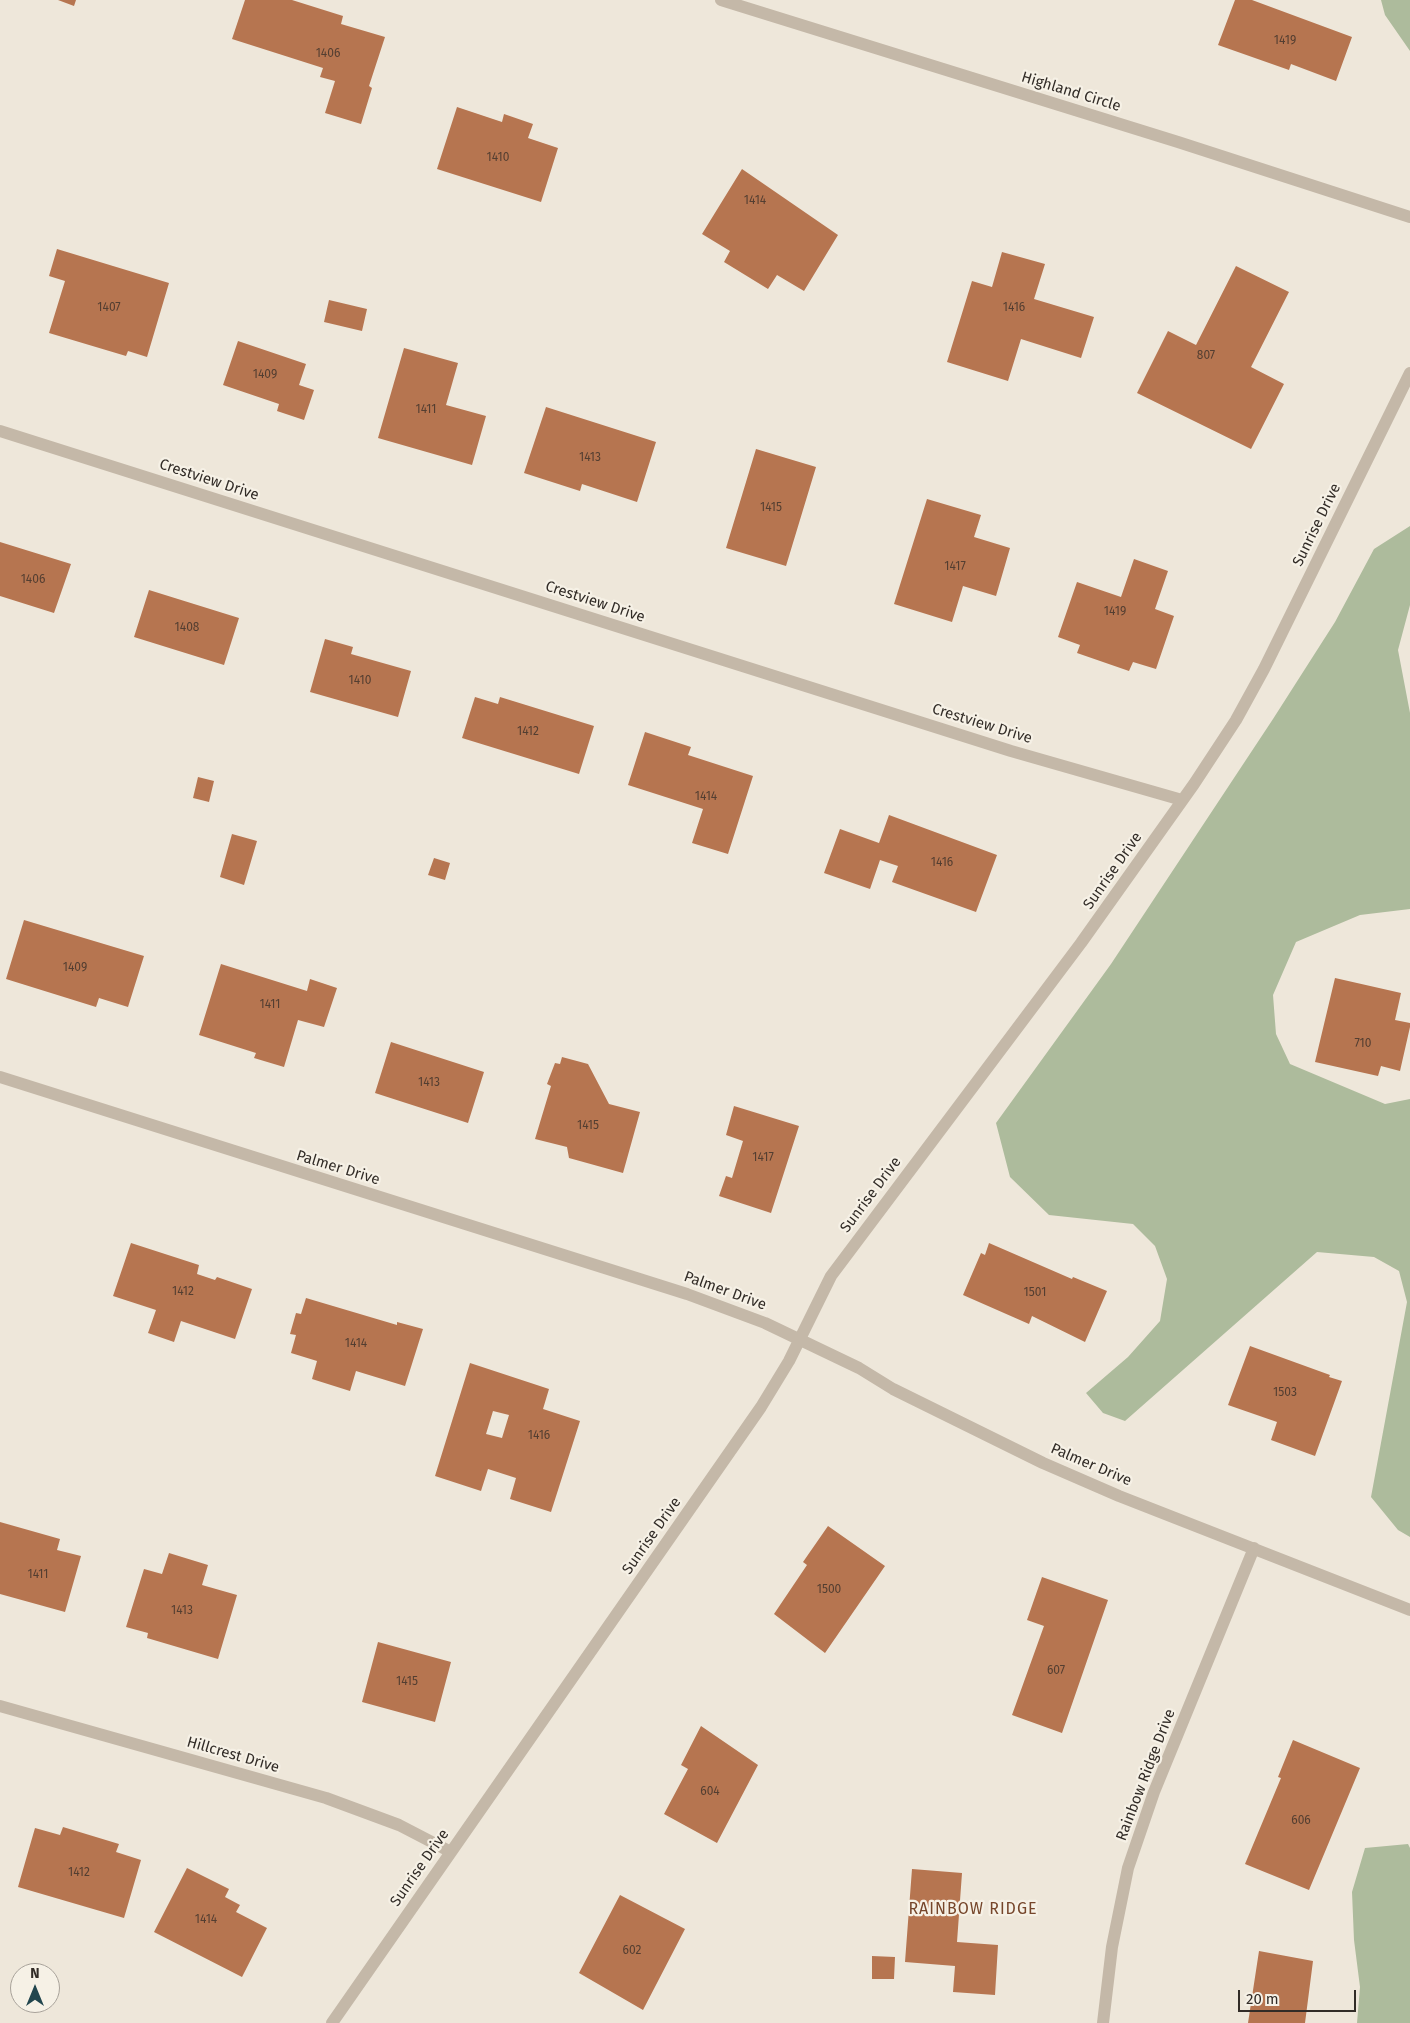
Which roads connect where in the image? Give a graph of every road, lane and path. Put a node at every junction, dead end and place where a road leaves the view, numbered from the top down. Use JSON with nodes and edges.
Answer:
{"nodes":[{"id":1,"x":721,"y":0,"type":"edge"},
{"id":2,"x":1410,"y":217,"type":"edge"},
{"id":3,"x":1410,"y":373,"type":"edge"},
{"id":4,"x":0,"y":431,"type":"edge"},
{"id":5,"x":1182,"y":800,"type":"junction"},
{"id":6,"x":0,"y":1078,"type":"edge"},
{"id":7,"x":799,"y":1338,"type":"junction"},
{"id":8,"x":1254,"y":1548,"type":"junction"},
{"id":9,"x":1410,"y":1610,"type":"edge"},
{"id":10,"x":0,"y":1706,"type":"edge"},
{"id":11,"x":451,"y":1852,"type":"junction"},
{"id":12,"x":332,"y":2023,"type":"edge"},
{"id":13,"x":1103,"y":2023,"type":"edge"}],
"edges":[{"from":1,"to":2,"type":"street","name":"Highland Circle"},
{"from":3,"to":5,"type":"street","name":"Sunrise Drive"},
{"from":4,"to":5,"type":"street","name":"Crestview Drive"},
{"from":5,"to":7,"type":"street","name":"Sunrise Drive"},
{"from":6,"to":7,"type":"street","name":"Palmer Drive"},
{"from":7,"to":8,"type":"street","name":"Palmer Drive"},
{"from":7,"to":11,"type":"street","name":"Sunrise Drive"},
{"from":8,"to":9,"type":"street","name":"Palmer Drive"},
{"from":8,"to":13,"type":"street","name":"Rainbow Ridge Drive"},
{"from":10,"to":11,"type":"street","name":"Hillcrest Drive"},
{"from":11,"to":12,"type":"street","name":"Sunrise Drive"}]}
